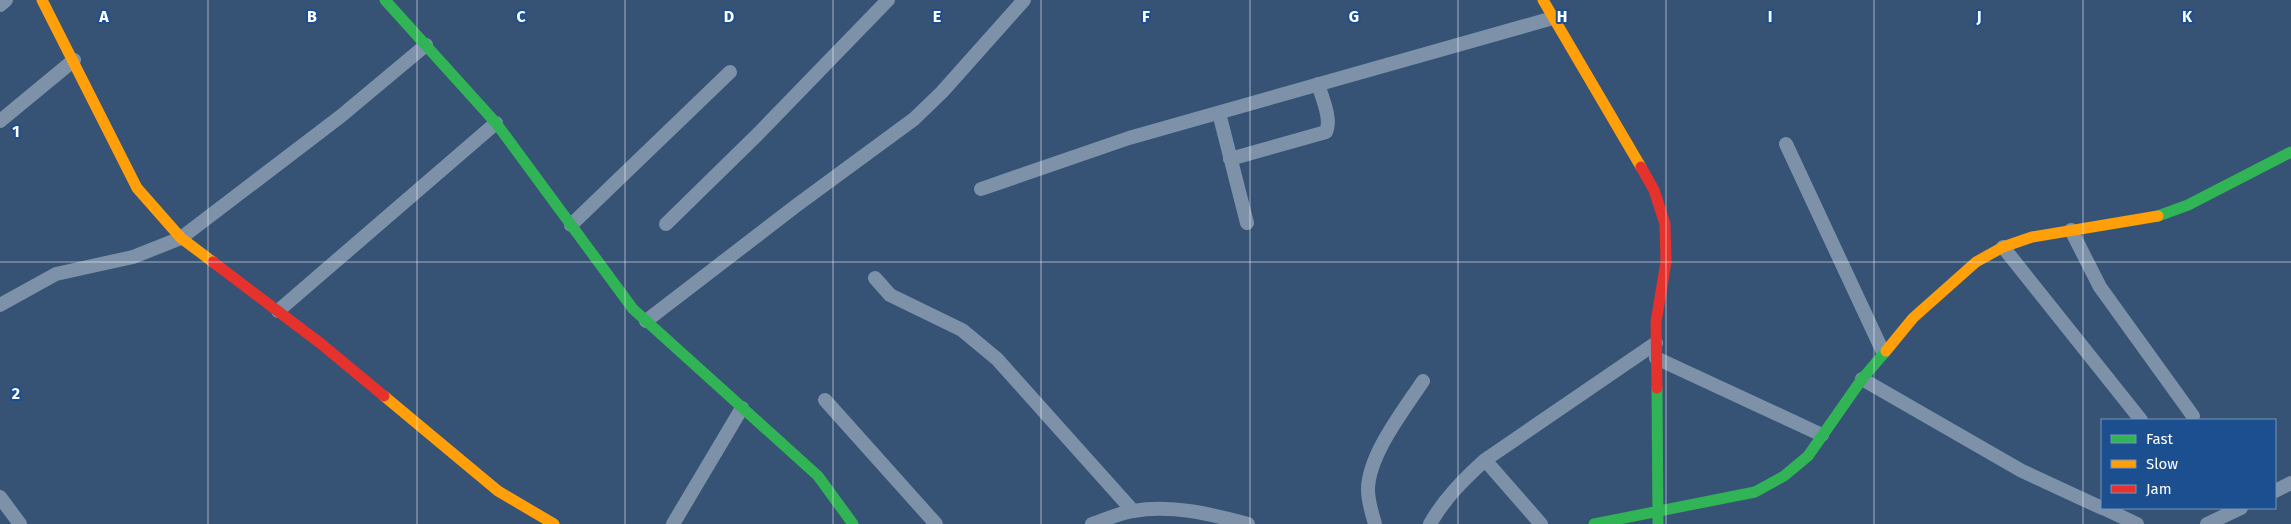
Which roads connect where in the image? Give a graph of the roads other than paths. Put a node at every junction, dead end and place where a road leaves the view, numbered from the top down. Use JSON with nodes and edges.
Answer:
{"nodes":[{"id":1,"x":6,"y":0,"type":"edge"},
{"id":2,"x":42,"y":0,"type":"edge"},
{"id":3,"x":385,"y":0,"type":"edge"},
{"id":4,"x":888,"y":0,"type":"edge"},
{"id":5,"x":1024,"y":0,"type":"edge"},
{"id":6,"x":1543,"y":0,"type":"edge"},
{"id":7,"x":0,"y":5,"type":"edge"},
{"id":8,"x":1553,"y":18,"type":"junction"},
{"id":9,"x":426,"y":45,"type":"junction"},
{"id":10,"x":74,"y":60,"type":"junction"},
{"id":11,"x":730,"y":72,"type":"dead end"},
{"id":12,"x":1318,"y":84,"type":"junction"},
{"id":13,"x":1219,"y":113,"type":"junction"},
{"id":14,"x":0,"y":121,"type":"edge"},
{"id":15,"x":496,"y":123,"type":"junction"},
{"id":16,"x":1786,"y":144,"type":"dead end"},
{"id":17,"x":2291,"y":152,"type":"edge"},
{"id":18,"x":1230,"y":158,"type":"junction"},
{"id":19,"x":981,"y":189,"type":"dead end"},
{"id":20,"x":1247,"y":223,"type":"dead end"},
{"id":21,"x":666,"y":224,"type":"dead end"},
{"id":22,"x":571,"y":225,"type":"junction"},
{"id":23,"x":2071,"y":230,"type":"junction"},
{"id":24,"x":181,"y":238,"type":"junction"},
{"id":25,"x":2003,"y":247,"type":"junction"},
{"id":26,"x":874,"y":278,"type":"dead end"},
{"id":27,"x":0,"y":304,"type":"edge"},
{"id":28,"x":278,"y":312,"type":"junction"},
{"id":29,"x":646,"y":321,"type":"junction"},
{"id":30,"x":1656,"y":343,"type":"junction"},
{"id":31,"x":1883,"y":352,"type":"junction"},
{"id":32,"x":1656,"y":358,"type":"junction"},
{"id":33,"x":1862,"y":379,"type":"junction"},
{"id":34,"x":1422,"y":381,"type":"dead end"},
{"id":35,"x":825,"y":400,"type":"dead end"},
{"id":36,"x":742,"y":408,"type":"junction"},
{"id":37,"x":2193,"y":416,"type":"dead end"},
{"id":38,"x":2140,"y":419,"type":"edge"},
{"id":39,"x":1822,"y":436,"type":"junction"},
{"id":40,"x":1484,"y":460,"type":"junction"},
{"id":41,"x":2291,"y":483,"type":"edge"},
{"id":42,"x":2276,"y":490,"type":"edge"},
{"id":43,"x":0,"y":497,"type":"edge"},
{"id":44,"x":2101,"y":508,"type":"edge"},
{"id":45,"x":2104,"y":509,"type":"edge"},
{"id":46,"x":2239,"y":509,"type":"edge"},
{"id":47,"x":1133,"y":511,"type":"junction"},
{"id":48,"x":1658,"y":518,"type":"edge"},
{"id":49,"x":20,"y":524,"type":"edge"},
{"id":50,"x":554,"y":524,"type":"edge"},
{"id":51,"x":673,"y":524,"type":"edge"},
{"id":52,"x":852,"y":524,"type":"edge"},
{"id":53,"x":936,"y":524,"type":"edge"},
{"id":54,"x":1092,"y":524,"type":"edge"},
{"id":55,"x":1248,"y":524,"type":"edge"},
{"id":56,"x":1375,"y":524,"type":"edge"},
{"id":57,"x":1430,"y":524,"type":"edge"},
{"id":58,"x":1541,"y":524,"type":"edge"},
{"id":59,"x":1594,"y":524,"type":"edge"},
{"id":60,"x":2138,"y":524,"type":"edge"},
{"id":61,"x":2207,"y":524,"type":"edge"}],
"edges":[{"from":1,"to":7,"type":"street"},
{"from":2,"to":10,"type":"street"},
{"from":3,"to":9,"type":"street"},
{"from":4,"to":21,"type":"street"},
{"from":5,"to":29,"type":"street"},
{"from":6,"to":8,"type":"street"},
{"from":8,"to":12,"type":"street"},
{"from":8,"to":30,"type":"street"},
{"from":9,"to":15,"type":"street"},
{"from":9,"to":24,"type":"street"},
{"from":10,"to":14,"type":"street"},
{"from":10,"to":24,"type":"street"},
{"from":11,"to":22,"type":"street"},
{"from":12,"to":13,"type":"street"},
{"from":12,"to":18,"type":"street"},
{"from":13,"to":18,"type":"street"},
{"from":13,"to":19,"type":"street"},
{"from":15,"to":22,"type":"street"},
{"from":15,"to":28,"type":"street"},
{"from":16,"to":31,"type":"street"},
{"from":17,"to":23,"type":"street"},
{"from":18,"to":20,"type":"street"},
{"from":22,"to":29,"type":"street"},
{"from":23,"to":25,"type":"street"},
{"from":23,"to":37,"type":"street"},
{"from":24,"to":27,"type":"street"},
{"from":24,"to":28,"type":"street"},
{"from":25,"to":31,"type":"street"},
{"from":25,"to":38,"type":"street"},
{"from":26,"to":47,"type":"street"},
{"from":28,"to":50,"type":"street"},
{"from":29,"to":36,"type":"street"},
{"from":30,"to":32,"type":"street"},
{"from":30,"to":40,"type":"street"},
{"from":31,"to":33,"type":"street"},
{"from":32,"to":39,"type":"street"},
{"from":32,"to":48,"type":"street"},
{"from":33,"to":39,"type":"street"},
{"from":33,"to":44,"type":"street"},
{"from":34,"to":56,"type":"street"},
{"from":35,"to":53,"type":"street"},
{"from":36,"to":51,"type":"street"},
{"from":36,"to":52,"type":"street"},
{"from":39,"to":48,"type":"street"},
{"from":40,"to":57,"type":"street"},
{"from":40,"to":58,"type":"street"},
{"from":41,"to":42,"type":"street"},
{"from":43,"to":49,"type":"street"},
{"from":45,"to":60,"type":"street"},
{"from":46,"to":61,"type":"street"},
{"from":47,"to":54,"type":"street"},
{"from":47,"to":55,"type":"street"},
{"from":48,"to":59,"type":"street"}]}
